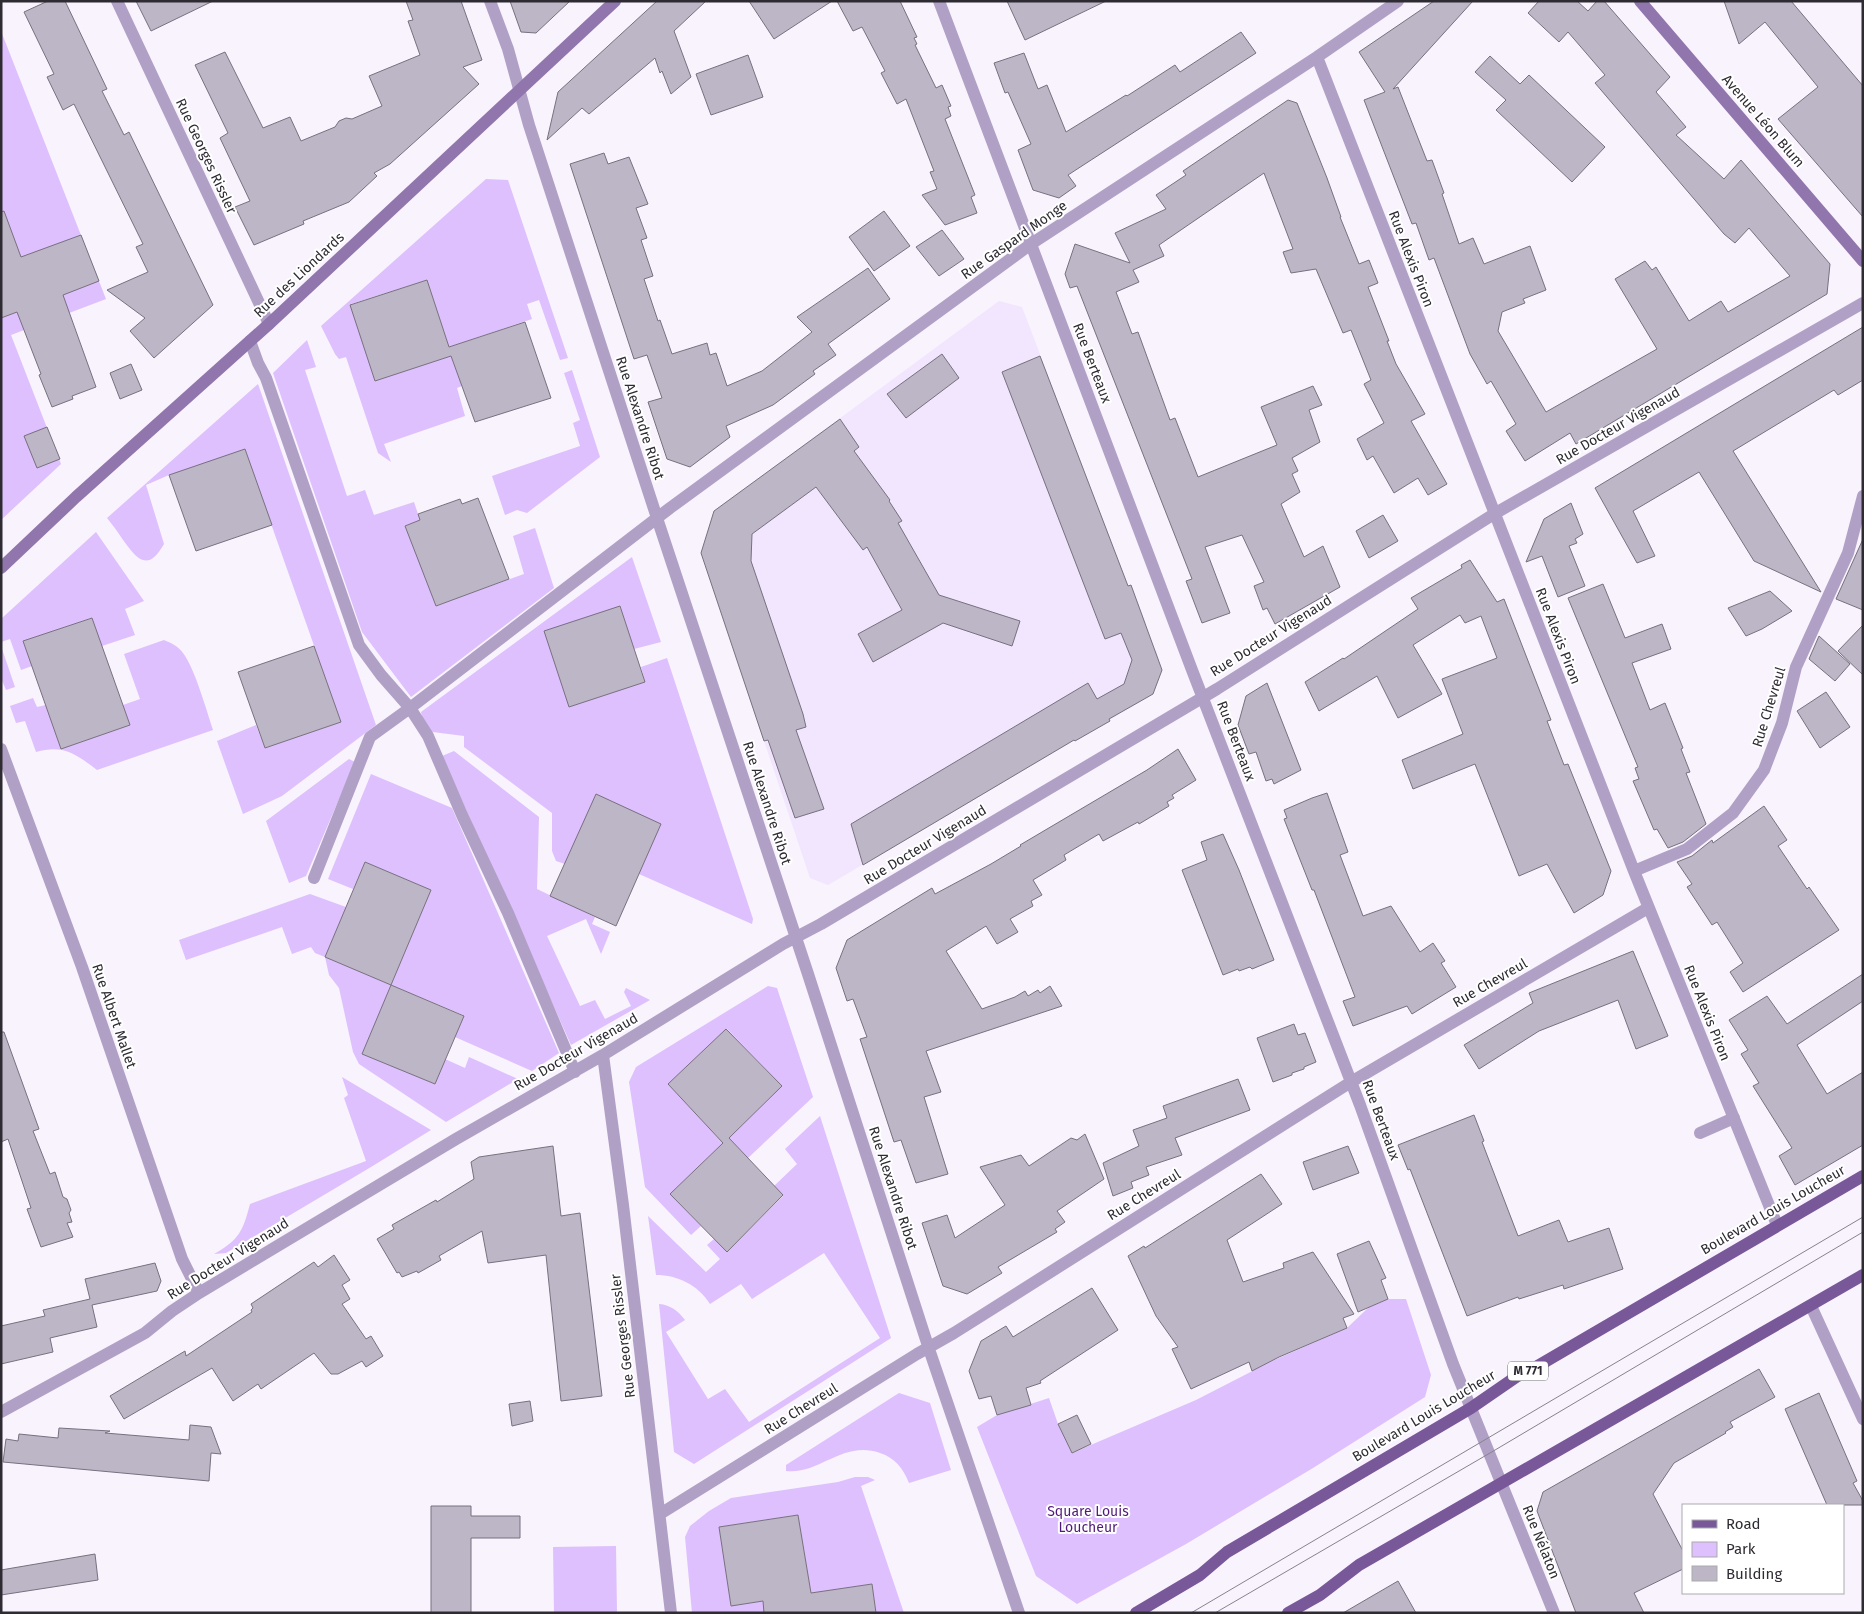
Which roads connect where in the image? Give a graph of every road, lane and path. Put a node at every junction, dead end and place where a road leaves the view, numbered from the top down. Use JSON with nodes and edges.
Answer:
{"nodes":[{"id":1,"x":117,"y":1,"type":"edge"},
{"id":2,"x":490,"y":1,"type":"edge"},
{"id":3,"x":615,"y":1,"type":"edge"},
{"id":4,"x":939,"y":1,"type":"edge"},
{"id":5,"x":1398,"y":1,"type":"edge"},
{"id":6,"x":1640,"y":1,"type":"edge"},
{"id":7,"x":1317,"y":56,"type":"junction"},
{"id":8,"x":520,"y":91,"type":"junction"},
{"id":9,"x":1031,"y":244,"type":"junction"},
{"id":10,"x":1863,"y":261,"type":"edge"},
{"id":11,"x":1863,"y":303,"type":"edge"},
{"id":12,"x":269,"y":324,"type":"junction"},
{"id":13,"x":250,"y":341,"type":"junction"},
{"id":14,"x":1863,"y":496,"type":"edge"},
{"id":15,"x":1494,"y":514,"type":"junction"},
{"id":16,"x":657,"y":518,"type":"junction"},
{"id":17,"x":1,"y":568,"type":"edge"},
{"id":18,"x":1202,"y":697,"type":"junction"},
{"id":19,"x":410,"y":708,"type":"junction"},
{"id":20,"x":1,"y":749,"type":"edge"},
{"id":21,"x":1634,"y":871,"type":"junction"},
{"id":22,"x":314,"y":878,"type":"dead end"},
{"id":23,"x":1648,"y":908,"type":"junction"},
{"id":24,"x":796,"y":937,"type":"junction"},
{"id":25,"x":603,"y":1055,"type":"junction"},
{"id":26,"x":575,"y":1072,"type":"junction"},
{"id":27,"x":1350,"y":1082,"type":"junction"},
{"id":28,"x":1734,"y":1118,"type":"junction"},
{"id":29,"x":1700,"y":1133,"type":"dead end"},
{"id":30,"x":1863,"y":1176,"type":"edge"},
{"id":31,"x":1777,"y":1225,"type":"junction"},
{"id":32,"x":1863,"y":1275,"type":"edge"},
{"id":33,"x":199,"y":1293,"type":"junction"},
{"id":34,"x":1811,"y":1306,"type":"junction"},
{"id":35,"x":929,"y":1349,"type":"junction"},
{"id":36,"x":1472,"y":1408,"type":"junction"},
{"id":37,"x":1,"y":1412,"type":"edge"},
{"id":38,"x":1863,"y":1419,"type":"edge"},
{"id":39,"x":1501,"y":1482,"type":"junction"},
{"id":40,"x":660,"y":1514,"type":"junction"},
{"id":41,"x":671,"y":1613,"type":"edge"},
{"id":42,"x":1019,"y":1613,"type":"edge"},
{"id":43,"x":1136,"y":1613,"type":"edge"},
{"id":44,"x":1288,"y":1613,"type":"edge"},
{"id":45,"x":1554,"y":1613,"type":"edge"}],
"edges":[{"from":1,"to":12,"type":"street","name":"Rue Georges Rissler"},
{"from":2,"to":8,"type":"street","name":"Rue Alexandre Ribot"},
{"from":3,"to":8,"type":"street","name":"Rue des Liondards"},
{"from":4,"to":9,"type":"street","name":"Rue Berteaux"},
{"from":5,"to":7,"type":"street","name":"Rue Gaspard Monge"},
{"from":6,"to":10,"type":"street","name":"Avenue Léon Blum"},
{"from":7,"to":9,"type":"street","name":"Rue Gaspard Monge"},
{"from":7,"to":15,"type":"street","name":"Rue Alexis Piron"},
{"from":8,"to":12,"type":"street","name":"Rue des Liondards"},
{"from":8,"to":16,"type":"street","name":"Rue Alexandre Ribot"},
{"from":9,"to":16,"type":"street","name":"Rue Gaspard Monge"},
{"from":9,"to":18,"type":"street","name":"Rue Berteaux"},
{"from":11,"to":15,"type":"street","name":"Rue Docteur Vigenaud"},
{"from":12,"to":13,"type":"street","name":"Rue des Liondards"},
{"from":13,"to":17,"type":"street","name":"Rue des Liondards"},
{"from":13,"to":19,"type":"street"},
{"from":14,"to":21,"type":"street","name":"Rue Chevreul"},
{"from":15,"to":18,"type":"street","name":"Rue Docteur Vigenaud"},
{"from":15,"to":21,"type":"street","name":"Rue Alexis Piron"},
{"from":16,"to":19,"type":"street","name":"Rue Gaspard Monge"},
{"from":16,"to":24,"type":"street","name":"Rue Alexandre Ribot"},
{"from":18,"to":24,"type":"street","name":"Rue Docteur Vigenaud"},
{"from":18,"to":27,"type":"street","name":"Rue Berteaux"},
{"from":19,"to":22,"type":"street","name":"Rue Gaspard Monge"},
{"from":19,"to":26,"type":"street"},
{"from":20,"to":33,"type":"street","name":"Rue Albert Mallet"},
{"from":21,"to":23,"type":"street","name":"Rue Alexis Piron"},
{"from":23,"to":27,"type":"street","name":"Rue Chevreul"},
{"from":23,"to":28,"type":"street","name":"Rue Alexis Piron"},
{"from":24,"to":25,"type":"street","name":"Rue Docteur Vigenaud"},
{"from":24,"to":35,"type":"street","name":"Rue Alexandre Ribot"},
{"from":25,"to":26,"type":"street","name":"Rue Docteur Vigenaud"},
{"from":25,"to":40,"type":"street","name":"Rue Georges Rissler"},
{"from":26,"to":33,"type":"street","name":"Rue Docteur Vigenaud"},
{"from":27,"to":35,"type":"street","name":"Rue Chevreul"},
{"from":27,"to":36,"type":"street","name":"Rue Berteaux"},
{"from":28,"to":29,"type":"street"},
{"from":28,"to":31,"type":"street","name":"Rue Alexis Piron"},
{"from":30,"to":31,"type":"main road","name":"Boulevard Louis Loucheur","number":"M 771"},
{"from":31,"to":36,"type":"main road","name":"Boulevard Louis Loucheur","number":"M 771"},
{"from":32,"to":34,"type":"main road"},
{"from":33,"to":37,"type":"street","name":"Rue Docteur Vigenaud"},
{"from":34,"to":38,"type":"street"},
{"from":34,"to":39,"type":"main road"},
{"from":35,"to":40,"type":"street","name":"Rue Chevreul"},
{"from":35,"to":42,"type":"street","name":"Rue Alexandre Ribot"},
{"from":36,"to":39,"type":"street","name":"Rue Berteaux"},
{"from":36,"to":43,"type":"main road","name":"Boulevard Louis Loucheur","number":"M 771"},
{"from":39,"to":44,"type":"main road"},
{"from":39,"to":45,"type":"street","name":"Rue Nélaton"},
{"from":40,"to":41,"type":"street","name":"Rue Georges Rissler"}]}
